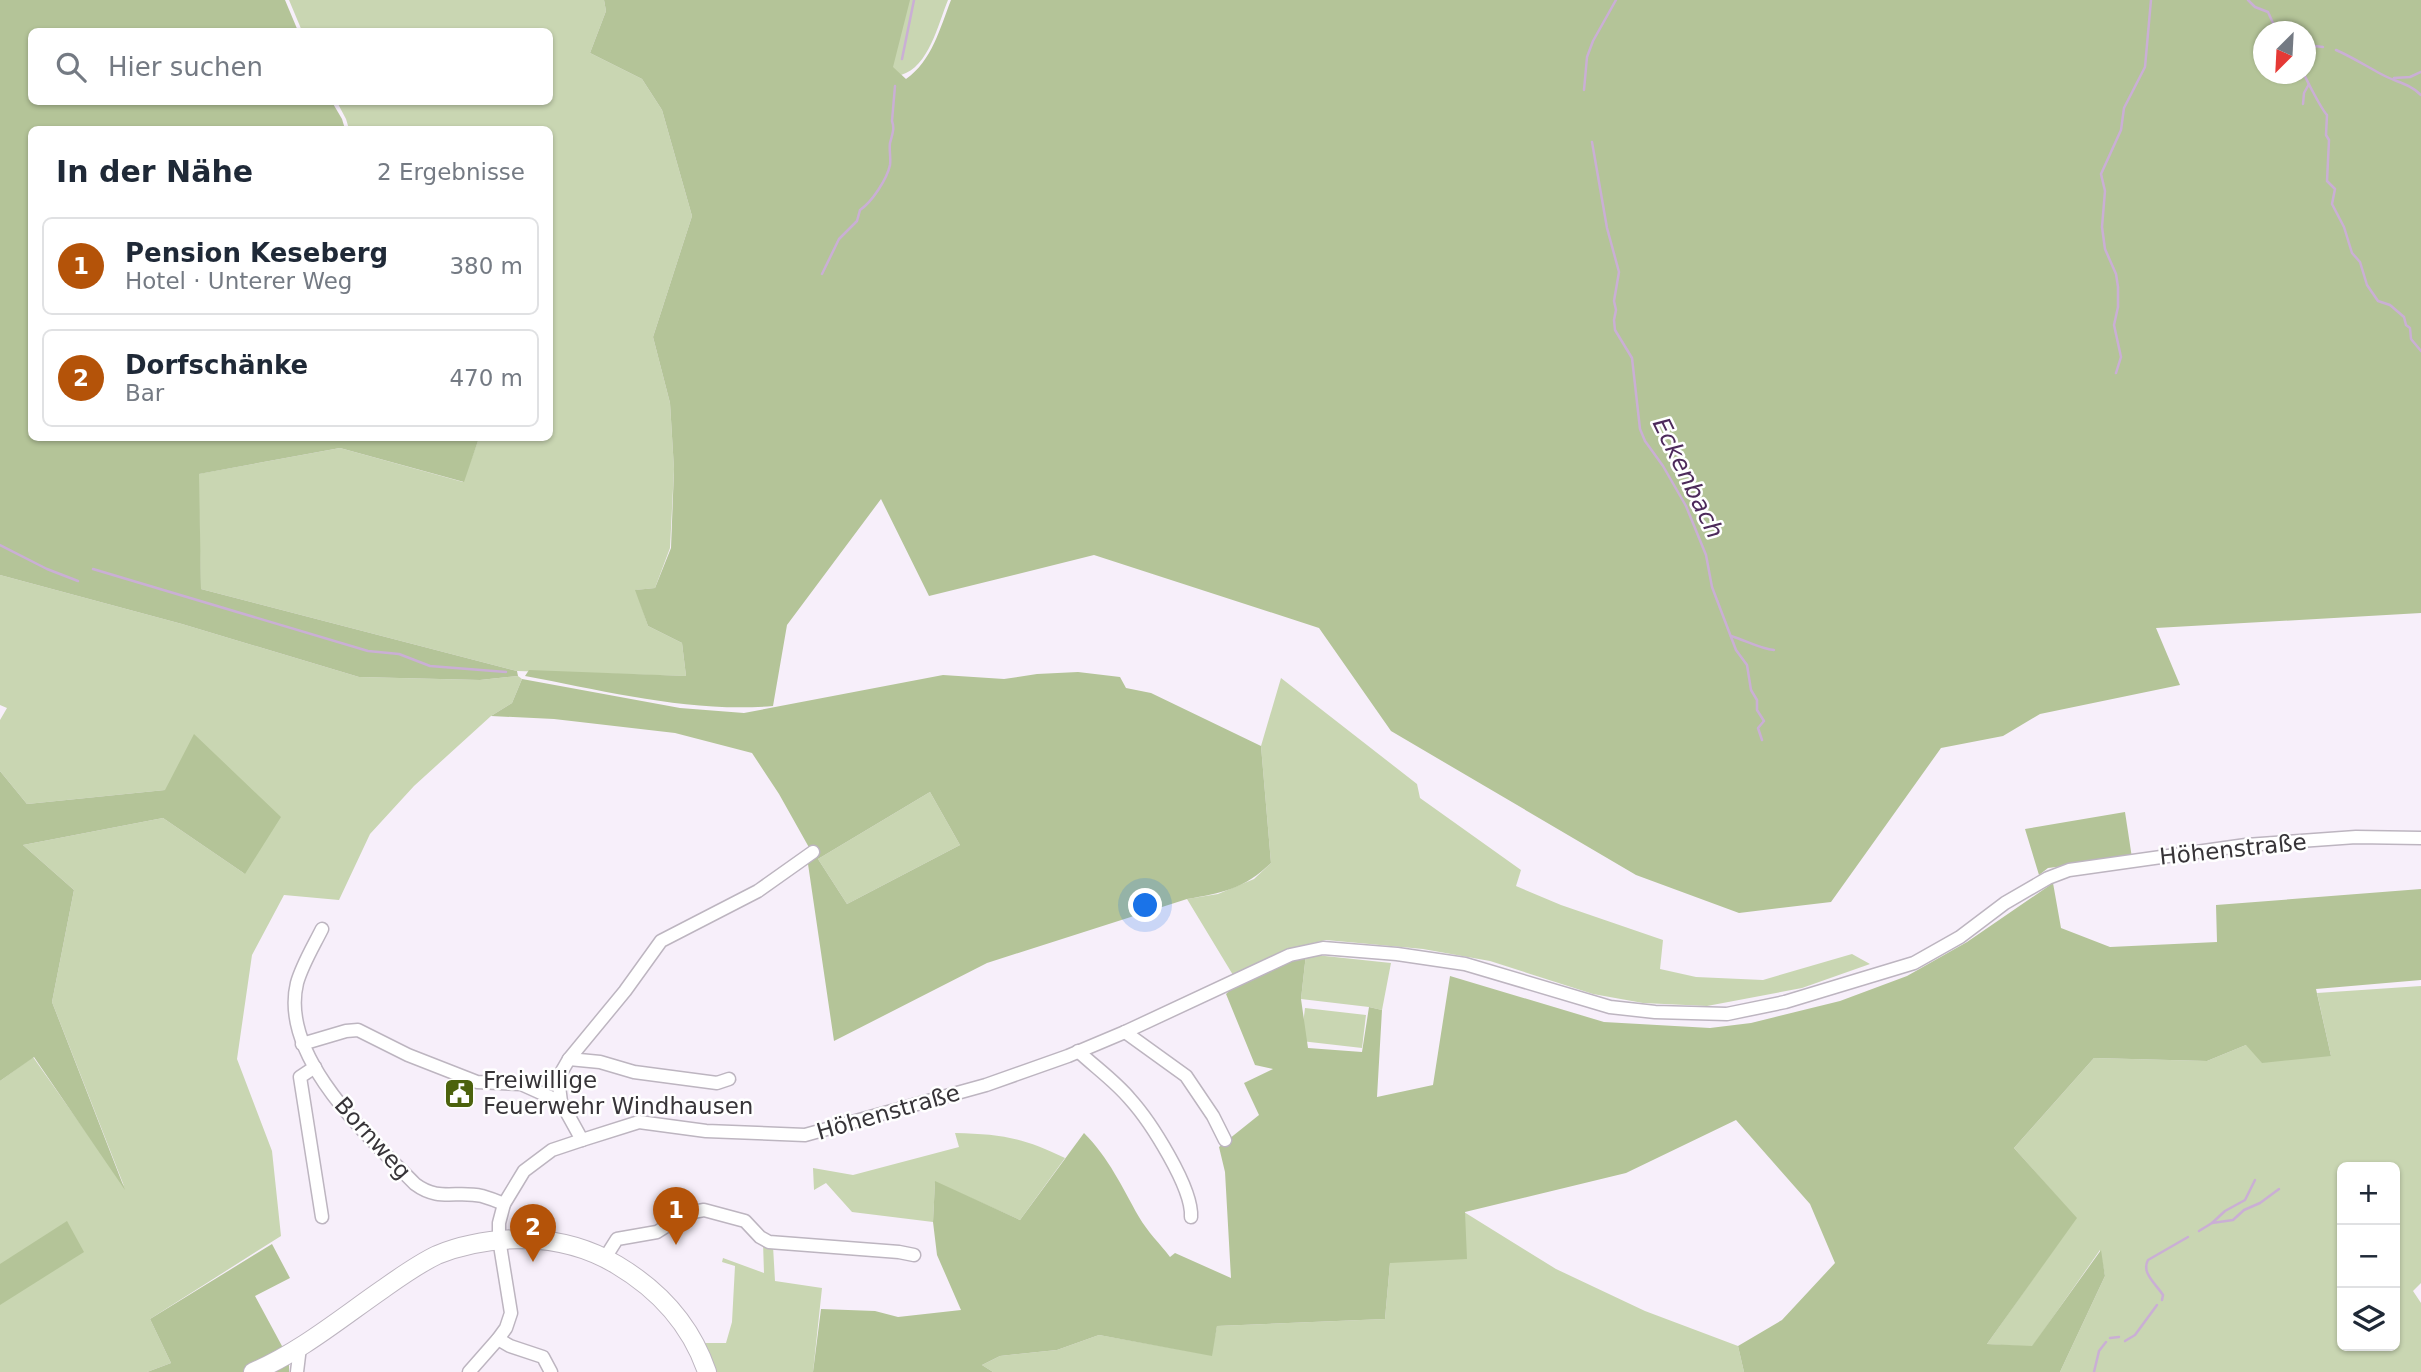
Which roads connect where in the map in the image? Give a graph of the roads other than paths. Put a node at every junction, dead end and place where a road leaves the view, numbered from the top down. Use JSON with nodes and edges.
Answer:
{"nodes":[{"id":1,"x":2421,"y":838,"type":"edge"},
{"id":2,"x":813,"y":852,"type":"dead end"},
{"id":3,"x":322,"y":929,"type":"dead end"},
{"id":4,"x":1125,"y":1032,"type":"junction"},
{"id":5,"x":302,"y":1044,"type":"junction"},
{"id":6,"x":1078,"y":1051,"type":"junction"},
{"id":7,"x":569,"y":1059,"type":"junction"},
{"id":8,"x":315,"y":1067,"type":"junction"},
{"id":9,"x":729,"y":1079,"type":"dead end"},
{"id":10,"x":561,"y":1102,"type":"junction"},
{"id":11,"x":582,"y":1140,"type":"junction"},
{"id":12,"x":1225,"y":1140,"type":"dead end"},
{"id":13,"x":504,"y":1204,"type":"junction"},
{"id":14,"x":323,"y":1217,"type":"dead end"},
{"id":15,"x":1191,"y":1217,"type":"dead end"},
{"id":16,"x":499,"y":1239,"type":"junction"},
{"id":17,"x":914,"y":1255,"type":"dead end"},
{"id":18,"x":605,"y":1258,"type":"junction"},
{"id":19,"x":498,"y":1339,"type":"junction"},
{"id":20,"x":300,"y":1347,"type":"junction"},
{"id":21,"x":253,"y":1372,"type":"edge"},
{"id":22,"x":297,"y":1372,"type":"edge"},
{"id":23,"x":469,"y":1372,"type":"edge"},
{"id":24,"x":551,"y":1372,"type":"edge"},
{"id":25,"x":706,"y":1372,"type":"edge"}],
"edges":[{"from":1,"to":4,"type":"street","name":"Höhenstraße"},
{"from":2,"to":7,"type":"street"},
{"from":3,"to":5,"type":"street","name":"Bornweg"},
{"from":4,"to":6,"type":"street","name":"Höhenstraße"},
{"from":4,"to":12,"type":"street"},
{"from":5,"to":8,"type":"street","name":"Bornweg"},
{"from":5,"to":10,"type":"street"},
{"from":6,"to":11,"type":"street","name":"Höhenstraße"},
{"from":6,"to":15,"type":"street"},
{"from":7,"to":9,"type":"street"},
{"from":7,"to":10,"type":"street"},
{"from":8,"to":13,"type":"street","name":"Bornweg"},
{"from":8,"to":14,"type":"street"},
{"from":10,"to":11,"type":"street"},
{"from":11,"to":13,"type":"street","name":"Höhenstraße"},
{"from":13,"to":16,"type":"street","name":"Höhenstraße"},
{"from":16,"to":18,"type":"main road"},
{"from":16,"to":19,"type":"street","name":"Höhenstraße"},
{"from":16,"to":20,"type":"main road"},
{"from":17,"to":18,"type":"street"},
{"from":18,"to":25,"type":"main road"},
{"from":19,"to":23,"type":"street"},
{"from":19,"to":24,"type":"street"},
{"from":20,"to":21,"type":"main road"},
{"from":20,"to":22,"type":"street"}]}
